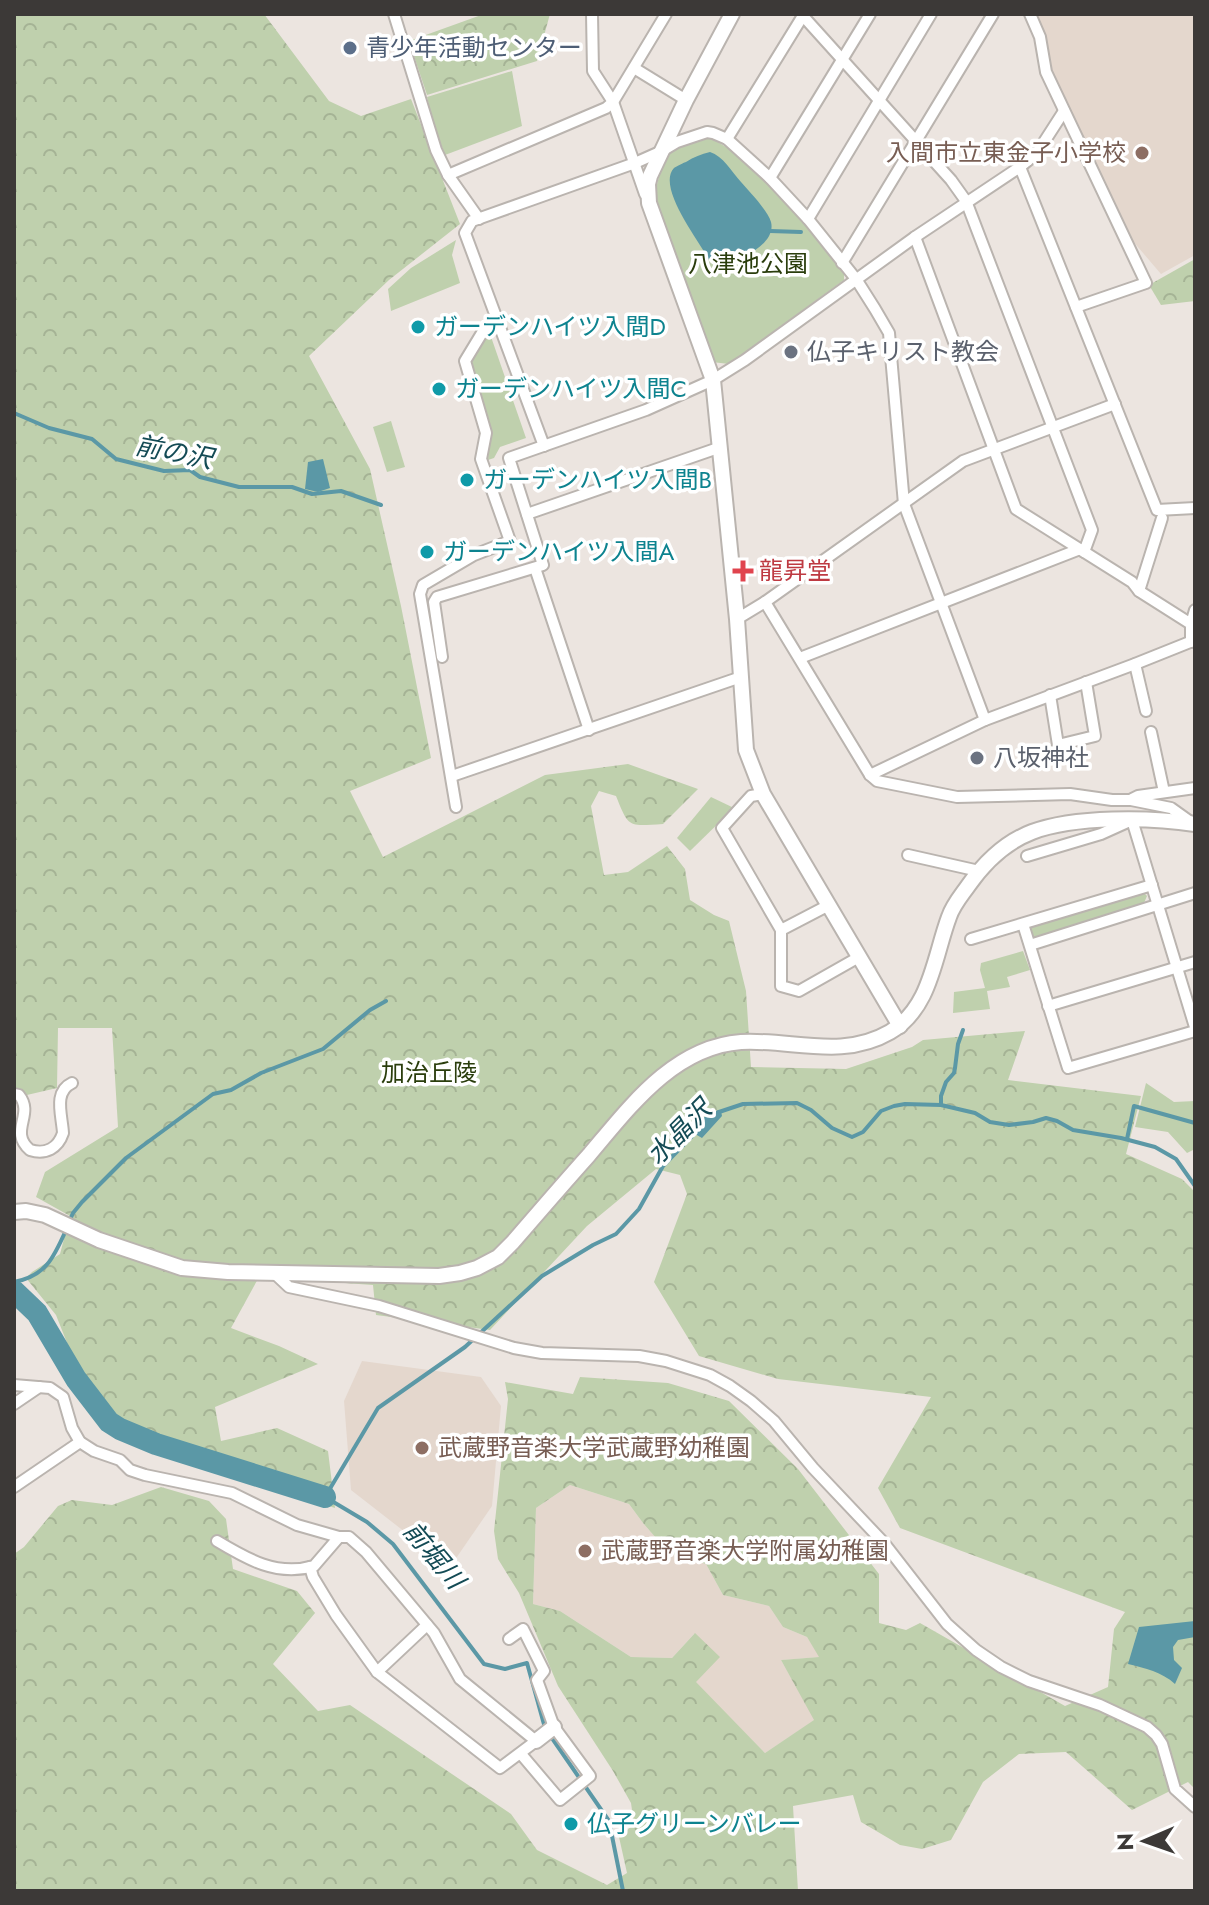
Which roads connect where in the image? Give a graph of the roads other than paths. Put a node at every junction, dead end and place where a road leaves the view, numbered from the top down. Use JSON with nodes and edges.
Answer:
{"nodes":[{"id":1,"x":394,"y":14,"type":"edge"},
{"id":2,"x":592,"y":14,"type":"edge"},
{"id":3,"x":600,"y":14,"type":"edge"},
{"id":4,"x":666,"y":14,"type":"edge"},
{"id":5,"x":732,"y":14,"type":"edge"},
{"id":6,"x":870,"y":14,"type":"edge"},
{"id":7,"x":931,"y":14,"type":"edge"},
{"id":8,"x":993,"y":14,"type":"edge"},
{"id":9,"x":1030,"y":14,"type":"edge"},
{"id":10,"x":804,"y":15,"type":"edge"},
{"id":11,"x":592,"y":27,"type":"junction"},
{"id":12,"x":843,"y":60,"type":"junction"},
{"id":13,"x":634,"y":68,"type":"junction"},
{"id":14,"x":686,"y":100,"type":"junction"},
{"id":15,"x":879,"y":101,"type":"junction"},
{"id":16,"x":613,"y":102,"type":"junction"},
{"id":17,"x":1064,"y":111,"type":"junction"},
{"id":18,"x":727,"y":139,"type":"junction"},
{"id":19,"x":915,"y":141,"type":"junction"},
{"id":20,"x":662,"y":151,"type":"junction"},
{"id":21,"x":635,"y":163,"type":"junction"},
{"id":22,"x":1020,"y":167,"type":"junction"},
{"id":23,"x":448,"y":175,"type":"junction"},
{"id":24,"x":770,"y":178,"type":"junction"},
{"id":25,"x":966,"y":201,"type":"junction"},
{"id":26,"x":649,"y":203,"type":"junction"},
{"id":27,"x":479,"y":219,"type":"junction"},
{"id":28,"x":808,"y":219,"type":"junction"},
{"id":29,"x":915,"y":237,"type":"junction"},
{"id":30,"x":842,"y":263,"type":"junction"},
{"id":31,"x":856,"y":279,"type":"junction"},
{"id":32,"x":1076,"y":307,"type":"junction"},
{"id":33,"x":485,"y":328,"type":"dead end"},
{"id":34,"x":713,"y":380,"type":"junction"},
{"id":35,"x":1115,"y":404,"type":"junction"},
{"id":36,"x":1052,"y":428,"type":"junction"},
{"id":37,"x":544,"y":446,"type":"junction"},
{"id":38,"x":721,"y":447,"type":"junction"},
{"id":39,"x":995,"y":449,"type":"junction"},
{"id":40,"x":904,"y":504,"type":"junction"},
{"id":41,"x":1195,"y":508,"type":"edge"},
{"id":42,"x":527,"y":514,"type":"junction"},
{"id":43,"x":1162,"y":518,"type":"dead end"},
{"id":44,"x":1082,"y":550,"type":"junction"},
{"id":45,"x":535,"y":568,"type":"junction"},
{"id":46,"x":1139,"y":591,"type":"junction"},
{"id":47,"x":765,"y":602,"type":"junction"},
{"id":48,"x":942,"y":603,"type":"junction"},
{"id":49,"x":1195,"y":610,"type":"edge"},
{"id":50,"x":737,"y":619,"type":"junction"},
{"id":51,"x":1191,"y":624,"type":"junction"},
{"id":52,"x":1193,"y":641,"type":"edge"},
{"id":53,"x":442,"y":657,"type":"dead end"},
{"id":54,"x":800,"y":658,"type":"junction"},
{"id":55,"x":1135,"y":664,"type":"junction"},
{"id":56,"x":741,"y":677,"type":"junction"},
{"id":57,"x":1086,"y":682,"type":"junction"},
{"id":58,"x":1050,"y":695,"type":"junction"},
{"id":59,"x":1146,"y":711,"type":"dead end"},
{"id":60,"x":985,"y":720,"type":"junction"},
{"id":61,"x":589,"y":730,"type":"junction"},
{"id":62,"x":1151,"y":732,"type":"dead end"},
{"id":63,"x":870,"y":775,"type":"junction"},
{"id":64,"x":452,"y":776,"type":"junction"},
{"id":65,"x":1195,"y":788,"type":"edge"},
{"id":66,"x":1164,"y":792,"type":"junction"},
{"id":67,"x":763,"y":794,"type":"junction"},
{"id":68,"x":1131,"y":800,"type":"junction"},
{"id":69,"x":456,"y":807,"type":"dead end"},
{"id":70,"x":1132,"y":820,"type":"junction"},
{"id":71,"x":1193,"y":824,"type":"edge"},
{"id":72,"x":908,"y":855,"type":"dead end"},
{"id":73,"x":1027,"y":856,"type":"dead end"},
{"id":74,"x":979,"y":871,"type":"junction"},
{"id":75,"x":1152,"y":885,"type":"junction"},
{"id":76,"x":1195,"y":893,"type":"edge"},
{"id":77,"x":829,"y":905,"type":"junction"},
{"id":78,"x":1158,"y":905,"type":"junction"},
{"id":79,"x":1023,"y":924,"type":"junction"},
{"id":80,"x":781,"y":930,"type":"junction"},
{"id":81,"x":971,"y":939,"type":"dead end"},
{"id":82,"x":1030,"y":945,"type":"junction"},
{"id":83,"x":859,"y":957,"type":"junction"},
{"id":84,"x":1195,"y":962,"type":"edge"},
{"id":85,"x":1177,"y":967,"type":"junction"},
{"id":86,"x":1048,"y":1006,"type":"junction"},
{"id":87,"x":900,"y":1026,"type":"junction"},
{"id":88,"x":1195,"y":1029,"type":"edge"},
{"id":89,"x":72,"y":1083,"type":"dead end"},
{"id":90,"x":14,"y":1094,"type":"edge"},
{"id":91,"x":14,"y":1212,"type":"edge"},
{"id":92,"x":273,"y":1272,"type":"junction"},
{"id":93,"x":14,"y":1385,"type":"edge"},
{"id":94,"x":40,"y":1386,"type":"junction"},
{"id":95,"x":14,"y":1404,"type":"edge"},
{"id":96,"x":80,"y":1442,"type":"junction"},
{"id":97,"x":14,"y":1487,"type":"edge"},
{"id":98,"x":339,"y":1537,"type":"junction"},
{"id":99,"x":217,"y":1541,"type":"dead end"},
{"id":100,"x":310,"y":1567,"type":"junction"},
{"id":101,"x":427,"y":1625,"type":"junction"},
{"id":102,"x":509,"y":1639,"type":"dead end"},
{"id":103,"x":377,"y":1672,"type":"junction"},
{"id":104,"x":546,"y":1734,"type":"junction"},
{"id":105,"x":521,"y":1754,"type":"junction"},
{"id":106,"x":1195,"y":1807,"type":"edge"}],
"edges":[{"from":1,"to":23,"type":"street"},
{"from":2,"to":11,"type":"street"},
{"from":3,"to":11,"type":"street"},
{"from":4,"to":13,"type":"street"},
{"from":5,"to":14,"type":"street"},
{"from":6,"to":12,"type":"street"},
{"from":7,"to":15,"type":"street"},
{"from":8,"to":19,"type":"street"},
{"from":9,"to":17,"type":"street"},
{"from":10,"to":12,"type":"street"},
{"from":10,"to":18,"type":"street"},
{"from":11,"to":16,"type":"street"},
{"from":12,"to":15,"type":"street"},
{"from":12,"to":24,"type":"street"},
{"from":13,"to":14,"type":"street"},
{"from":13,"to":16,"type":"street"},
{"from":14,"to":20,"type":"street"},
{"from":15,"to":19,"type":"street"},
{"from":15,"to":28,"type":"street"},
{"from":16,"to":21,"type":"street"},
{"from":16,"to":23,"type":"street"},
{"from":17,"to":22,"type":"street"},
{"from":17,"to":32,"type":"street"},
{"from":18,"to":20,"type":"street"},
{"from":18,"to":24,"type":"street"},
{"from":19,"to":25,"type":"street"},
{"from":19,"to":30,"type":"street"},
{"from":20,"to":21,"type":"street"},
{"from":20,"to":26,"type":"street"},
{"from":21,"to":26,"type":"street"},
{"from":21,"to":27,"type":"street"},
{"from":22,"to":25,"type":"street"},
{"from":22,"to":32,"type":"street"},
{"from":23,"to":27,"type":"street"},
{"from":24,"to":28,"type":"street"},
{"from":25,"to":29,"type":"street"},
{"from":25,"to":36,"type":"street"},
{"from":26,"to":34,"type":"street"},
{"from":27,"to":37,"type":"street"},
{"from":28,"to":30,"type":"street"},
{"from":29,"to":31,"type":"street"},
{"from":29,"to":39,"type":"street"},
{"from":30,"to":31,"type":"street"},
{"from":31,"to":34,"type":"street"},
{"from":31,"to":40,"type":"street"},
{"from":32,"to":35,"type":"street"},
{"from":33,"to":64,"type":"street"},
{"from":34,"to":37,"type":"street"},
{"from":34,"to":38,"type":"street"},
{"from":35,"to":36,"type":"street"},
{"from":35,"to":41,"type":"street"},
{"from":36,"to":39,"type":"street"},
{"from":36,"to":44,"type":"street"},
{"from":37,"to":42,"type":"street"},
{"from":38,"to":42,"type":"street"},
{"from":38,"to":50,"type":"street"},
{"from":39,"to":40,"type":"street"},
{"from":39,"to":44,"type":"street"},
{"from":40,"to":47,"type":"street"},
{"from":40,"to":48,"type":"street"},
{"from":42,"to":45,"type":"street"},
{"from":43,"to":46,"type":"street"},
{"from":44,"to":46,"type":"street"},
{"from":44,"to":48,"type":"street"},
{"from":45,"to":53,"type":"street"},
{"from":45,"to":61,"type":"street"},
{"from":46,"to":51,"type":"street"},
{"from":47,"to":50,"type":"street"},
{"from":47,"to":54,"type":"street"},
{"from":48,"to":54,"type":"street"},
{"from":48,"to":60,"type":"street"},
{"from":49,"to":51,"type":"street"},
{"from":50,"to":56,"type":"street"},
{"from":51,"to":52,"type":"street"},
{"from":52,"to":55,"type":"street"},
{"from":54,"to":63,"type":"street"},
{"from":55,"to":57,"type":"street"},
{"from":55,"to":59,"type":"street"},
{"from":56,"to":61,"type":"street"},
{"from":56,"to":67,"type":"street"},
{"from":57,"to":58,"type":"street"},
{"from":57,"to":58,"type":"street"},
{"from":58,"to":60,"type":"street"},
{"from":60,"to":63,"type":"street"},
{"from":61,"to":64,"type":"street"},
{"from":62,"to":66,"type":"street"},
{"from":63,"to":68,"type":"street"},
{"from":64,"to":69,"type":"street"},
{"from":65,"to":66,"type":"street"},
{"from":66,"to":68,"type":"street"},
{"from":67,"to":77,"type":"street"},
{"from":67,"to":80,"type":"street"},
{"from":68,"to":71,"type":"street"},
{"from":70,"to":71,"type":"street"},
{"from":70,"to":73,"type":"street"},
{"from":70,"to":74,"type":"street"},
{"from":70,"to":75,"type":"street"},
{"from":72,"to":74,"type":"street"},
{"from":74,"to":87,"type":"street"},
{"from":75,"to":78,"type":"street"},
{"from":75,"to":79,"type":"street"},
{"from":76,"to":78,"type":"street"},
{"from":77,"to":80,"type":"street"},
{"from":77,"to":83,"type":"street"},
{"from":78,"to":82,"type":"street"},
{"from":78,"to":85,"type":"street"},
{"from":79,"to":81,"type":"street"},
{"from":79,"to":82,"type":"street"},
{"from":80,"to":83,"type":"street"},
{"from":82,"to":86,"type":"street"},
{"from":83,"to":87,"type":"street"},
{"from":84,"to":85,"type":"street"},
{"from":85,"to":86,"type":"street"},
{"from":85,"to":88,"type":"street"},
{"from":86,"to":88,"type":"street"},
{"from":87,"to":92,"type":"street"},
{"from":89,"to":90,"type":"street"},
{"from":91,"to":92,"type":"street"},
{"from":92,"to":106,"type":"street"},
{"from":93,"to":94,"type":"street"},
{"from":94,"to":95,"type":"street"},
{"from":94,"to":96,"type":"street"},
{"from":96,"to":97,"type":"street"},
{"from":96,"to":98,"type":"street"},
{"from":98,"to":100,"type":"street"},
{"from":98,"to":101,"type":"street"},
{"from":99,"to":100,"type":"street"},
{"from":100,"to":103,"type":"street"},
{"from":101,"to":103,"type":"street"},
{"from":101,"to":104,"type":"street"},
{"from":102,"to":104,"type":"street"},
{"from":103,"to":105,"type":"street"},
{"from":104,"to":105,"type":"street"},
{"from":104,"to":105,"type":"street"}]}
